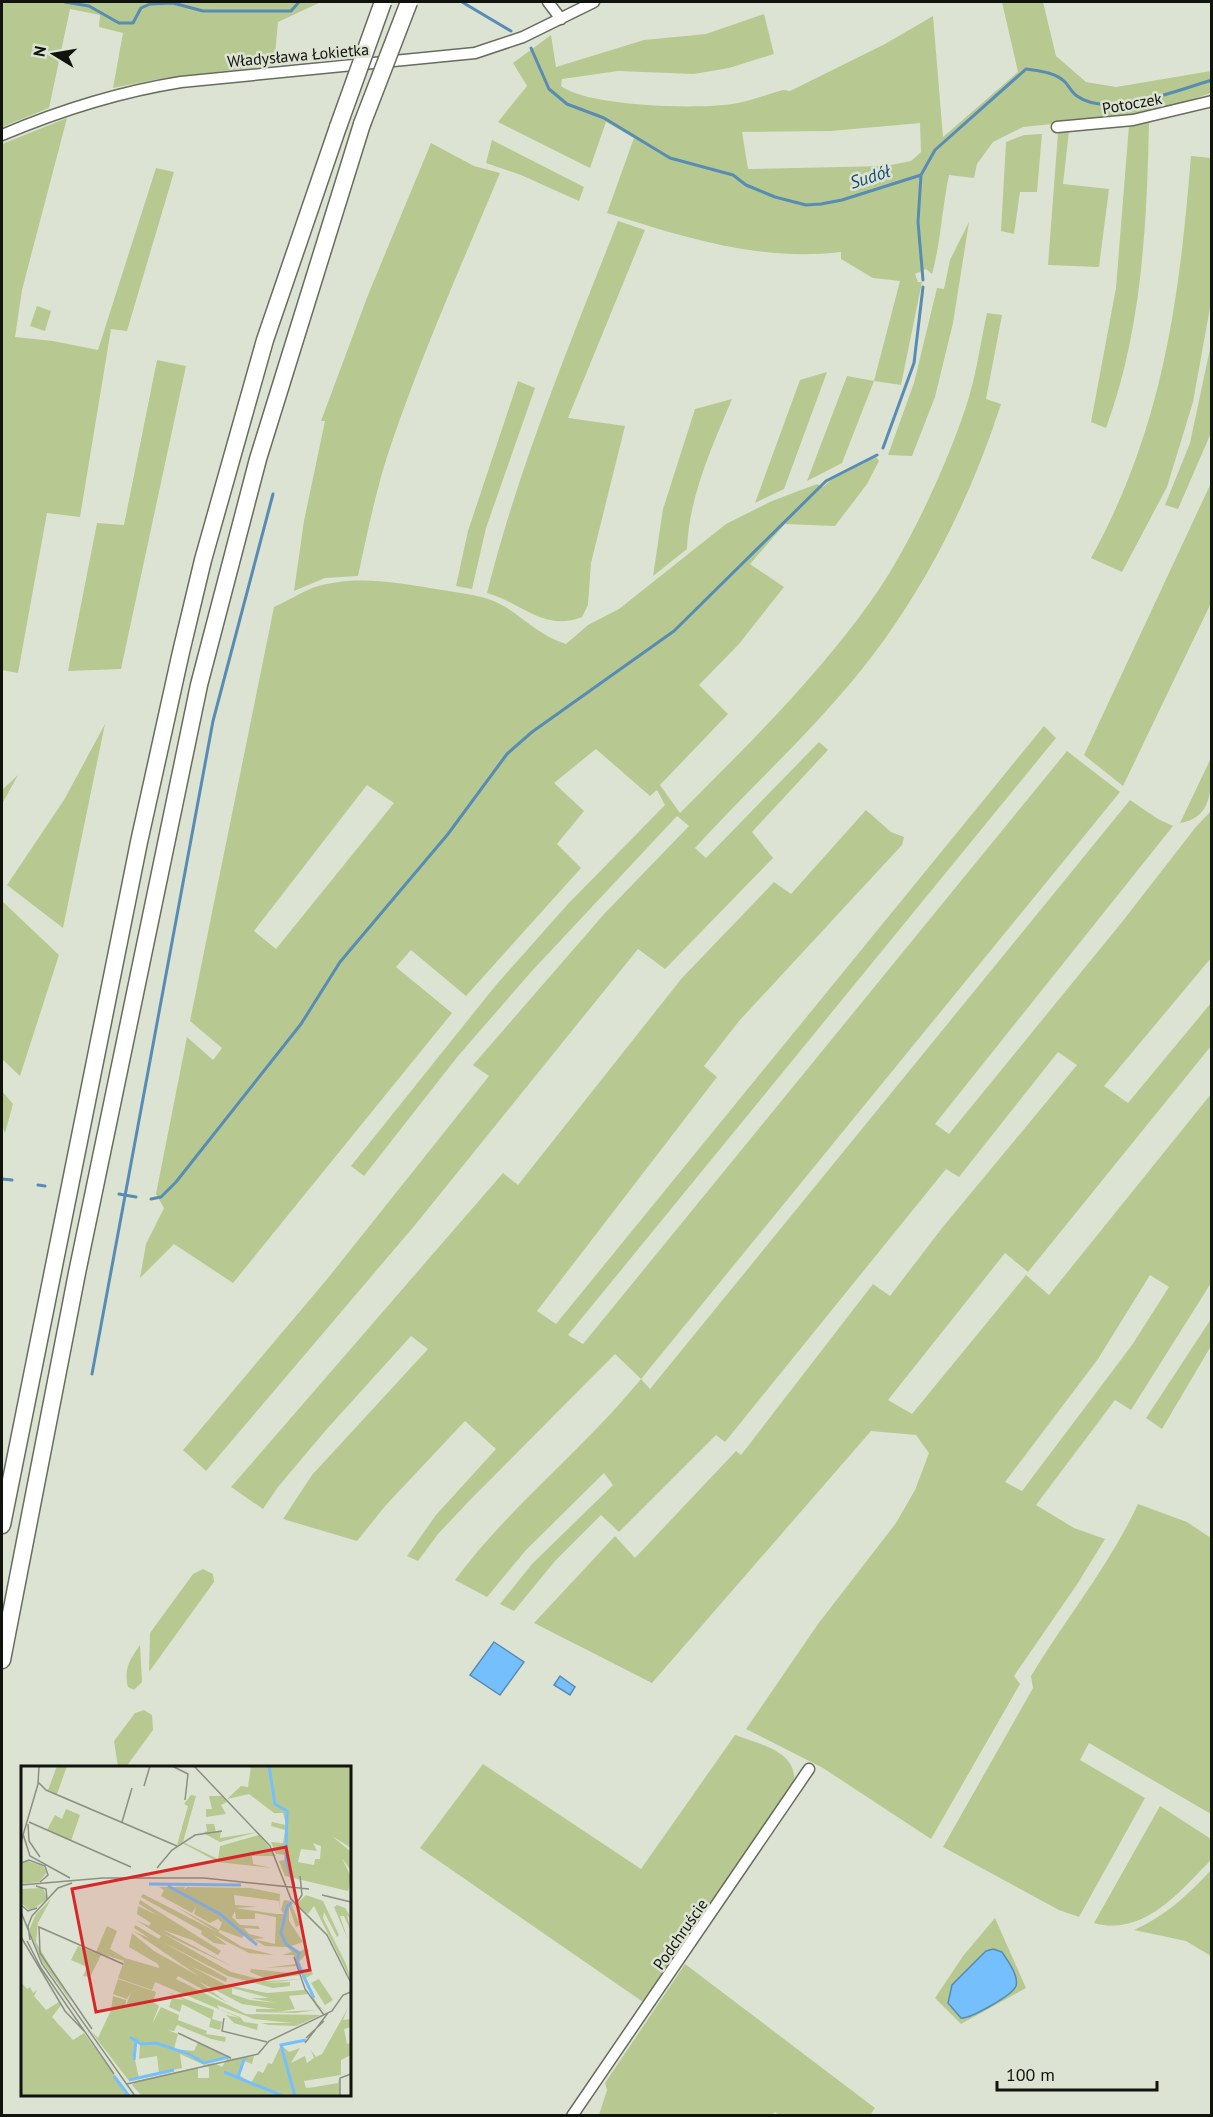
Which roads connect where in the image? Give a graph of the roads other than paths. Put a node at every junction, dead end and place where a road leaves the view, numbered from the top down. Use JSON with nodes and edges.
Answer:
{"nodes":[{"id":1,"x":382,"y":2,"type":"edge"},
{"id":2,"x":409,"y":2,"type":"edge"},
{"id":3,"x":548,"y":2,"type":"edge"},
{"id":4,"x":594,"y":2,"type":"edge"},
{"id":5,"x":561,"y":19,"type":"junction"},
{"id":6,"x":1212,"y":101,"type":"edge"},
{"id":7,"x":1057,"y":127,"type":"dead end"},
{"id":8,"x":2,"y":135,"type":"edge"},
{"id":9,"x":2,"y":1525,"type":"edge"},
{"id":10,"x":2,"y":1660,"type":"edge"},
{"id":11,"x":809,"y":1769,"type":"dead end"},
{"id":12,"x":572,"y":2115,"type":"edge"}],
"edges":[{"from":1,"to":9,"type":"highway","bridge":true},
{"from":2,"to":10,"type":"highway","bridge":true},
{"from":3,"to":5,"type":"street"},
{"from":4,"to":5,"type":"street","name":"Władysława Łokietka"},
{"from":5,"to":8,"type":"street","name":"Władysława Łokietka"},
{"from":6,"to":7,"type":"street","name":"Potoczek"},
{"from":11,"to":12,"type":"street","name":"Podchruście"}]}
